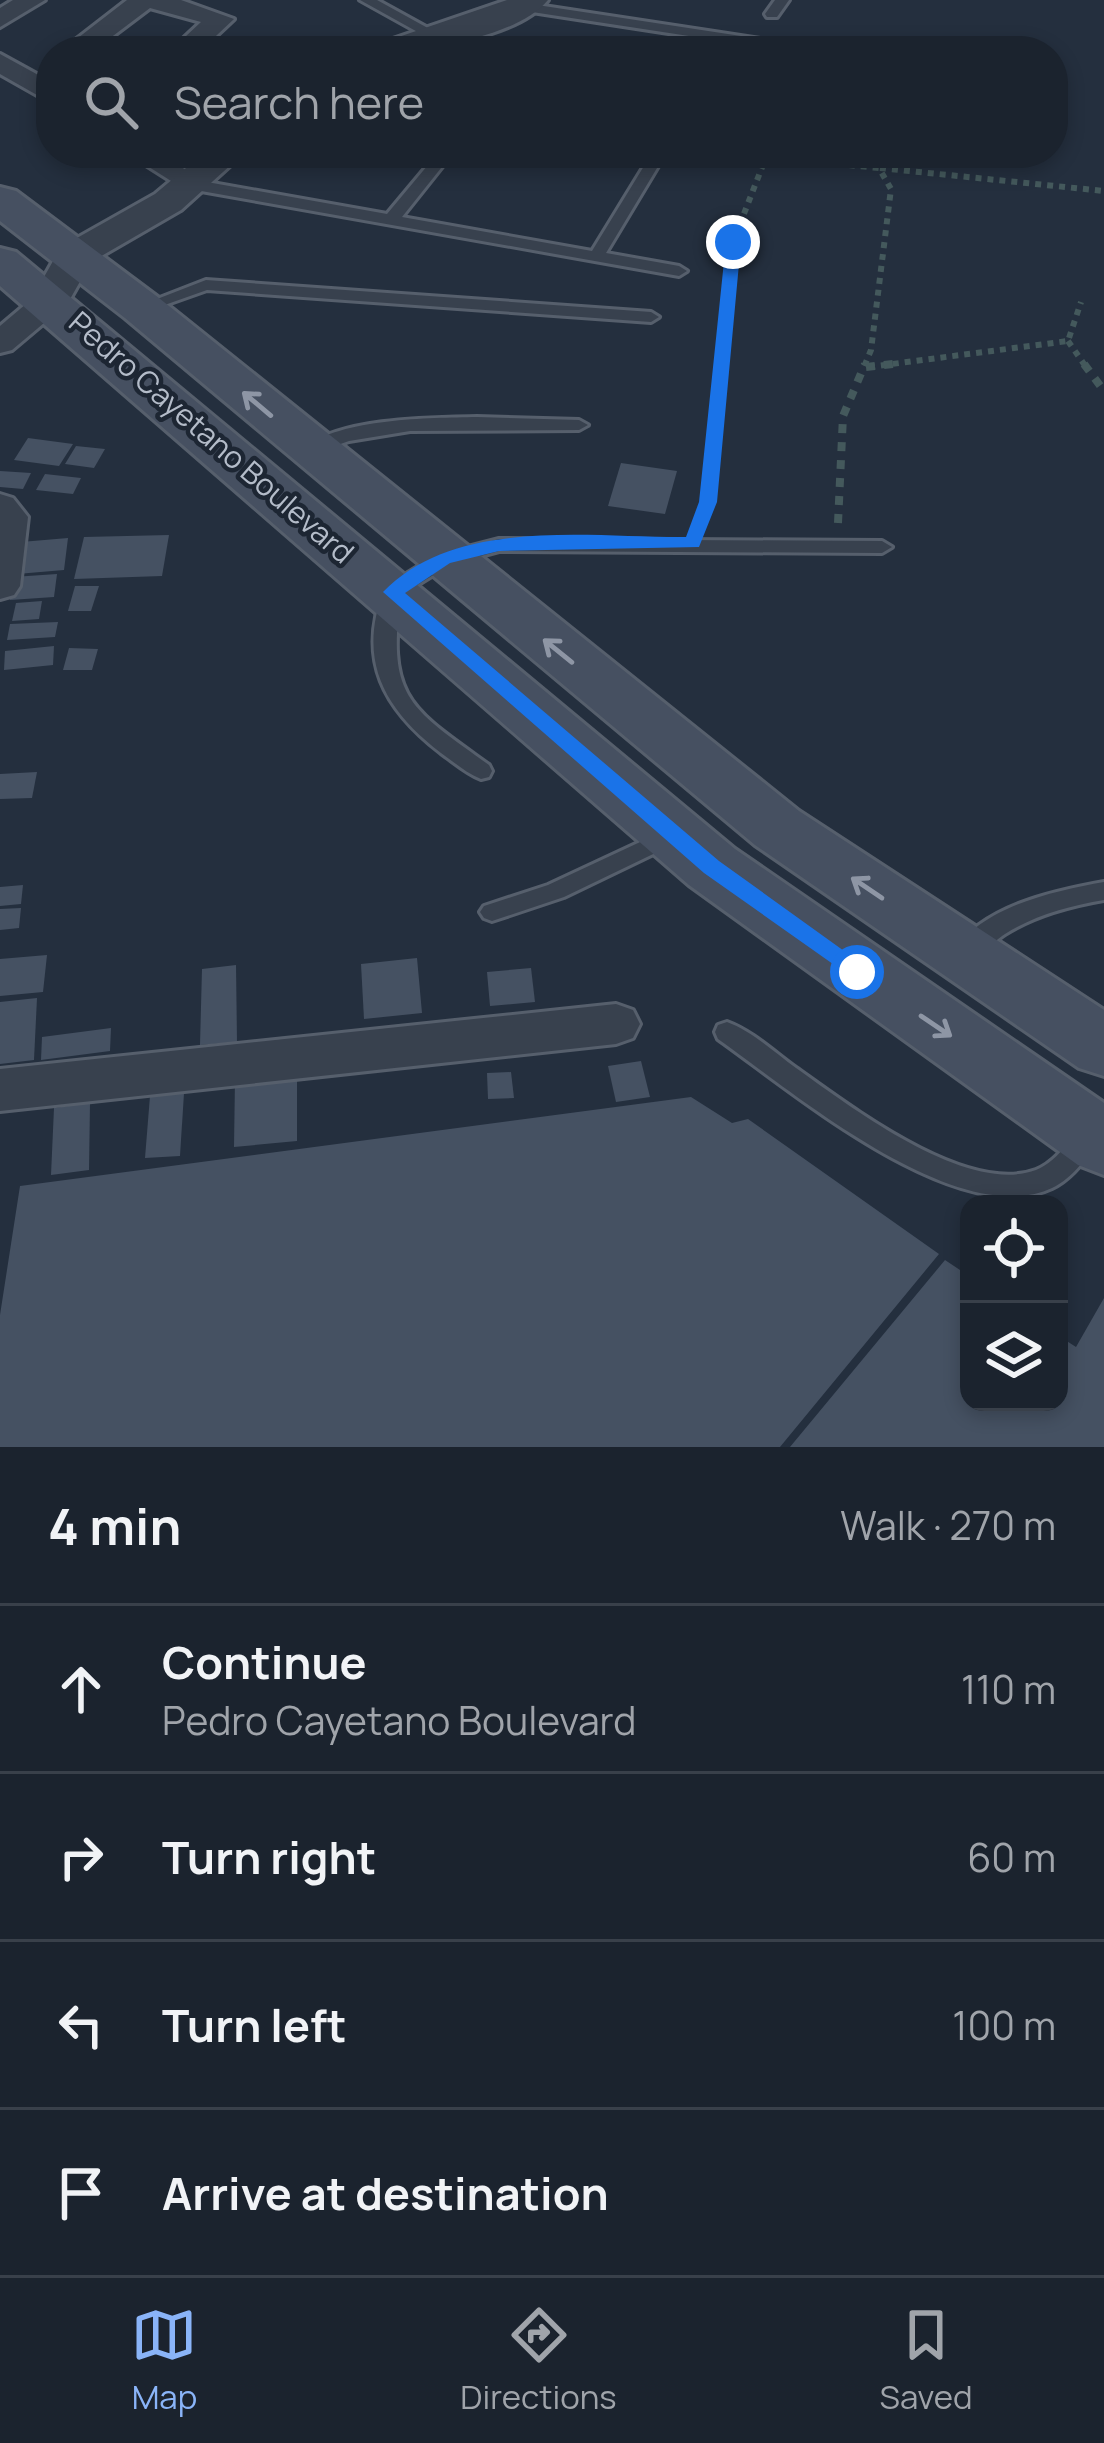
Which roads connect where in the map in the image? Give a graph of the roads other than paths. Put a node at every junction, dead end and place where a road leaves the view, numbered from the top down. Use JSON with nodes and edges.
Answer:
{"nodes":[{"id":1,"x":32,"y":0,"type":"edge"},
{"id":2,"x":147,"y":0,"type":"edge"},
{"id":3,"x":367,"y":0,"type":"edge"},
{"id":4,"x":782,"y":0,"type":"edge"},
{"id":5,"x":528,"y":4,"type":"edge"},
{"id":6,"x":772,"y":14,"type":"dead end"},
{"id":7,"x":0,"y":19,"type":"edge"},
{"id":8,"x":96,"y":36,"type":"edge"},
{"id":9,"x":201,"y":36,"type":"edge"},
{"id":10,"x":435,"y":36,"type":"edge"},
{"id":11,"x":440,"y":36,"type":"edge"},
{"id":12,"x":722,"y":36,"type":"edge"},
{"id":13,"x":0,"y":62,"type":"edge"},
{"id":14,"x":36,"y":78,"type":"edge"},
{"id":15,"x":165,"y":168,"type":"edge"},
{"id":16,"x":209,"y":168,"type":"edge"},
{"id":17,"x":434,"y":168,"type":"edge"},
{"id":18,"x":649,"y":168,"type":"edge"},
{"id":19,"x":190,"y":184,"type":"junction"},
{"id":20,"x":0,"y":200,"type":"edge"},
{"id":21,"x":392,"y":219,"type":"junction"},
{"id":22,"x":597,"y":255,"type":"junction"},
{"id":23,"x":0,"y":262,"type":"edge"},
{"id":24,"x":679,"y":271,"type":"dead end"},
{"id":25,"x":63,"y":278,"type":"junction"},
{"id":26,"x":142,"y":308,"type":"junction"},
{"id":27,"x":651,"y":317,"type":"dead end"},
{"id":28,"x":0,"y":343,"type":"edge"},
{"id":29,"x":579,"y":425,"type":"dead end"},
{"id":30,"x":311,"y":449,"type":"junction"},
{"id":31,"x":0,"y":506,"type":"edge"},
{"id":32,"x":882,"y":547,"type":"dead end"},
{"id":33,"x":444,"y":559,"type":"junction"},
{"id":34,"x":0,"y":586,"type":"edge"},
{"id":35,"x":392,"y":592,"type":"junction"},
{"id":36,"x":481,"y":771,"type":"dead end"},
{"id":37,"x":674,"y":834,"type":"junction"},
{"id":38,"x":1104,"y":891,"type":"edge"},
{"id":39,"x":493,"y":911,"type":"dead end"},
{"id":40,"x":964,"y":952,"type":"junction"},
{"id":41,"x":616,"y":1024,"type":"dead end"},
{"id":42,"x":728,"y":1032,"type":"dead end"},
{"id":43,"x":1104,"y":1047,"type":"edge"},
{"id":44,"x":0,"y":1090,"type":"edge"},
{"id":45,"x":1099,"y":1131,"type":"edge"}],
"edges":[{"from":1,"to":7,"type":"street"},
{"from":2,"to":8,"type":"street"},
{"from":2,"to":9,"type":"street"},
{"from":3,"to":10,"type":"lane"},
{"from":4,"to":6,"type":"lane"},
{"from":5,"to":11,"type":"street"},
{"from":5,"to":12,"type":"lane"},
{"from":13,"to":14,"type":"street"},
{"from":15,"to":19,"type":"street"},
{"from":16,"to":19,"type":"street"},
{"from":17,"to":21,"type":"lane"},
{"from":18,"to":22,"type":"lane"},
{"from":19,"to":21,"type":"lane"},
{"from":19,"to":25,"type":"street"},
{"from":20,"to":25,"type":"main road","name":"Pedro Cayetano Boulevard"},
{"from":21,"to":22,"type":"lane"},
{"from":22,"to":24,"type":"lane"},
{"from":23,"to":25,"type":"main road","name":"Pedro Cayetano Boulevard"},
{"from":25,"to":26,"type":"main road","name":"Pedro Cayetano Boulevard"},
{"from":25,"to":28,"type":"street"},
{"from":25,"to":35,"type":"main road","name":"Pedro Cayetano Boulevard"},
{"from":26,"to":27,"type":"lane"},
{"from":30,"to":26,"type":"main road","name":"Pedro Cayetano Boulevard","one_way":true},
{"from":29,"to":30,"type":"lane"},
{"from":30,"to":33,"type":"main road","name":"Pedro Cayetano Boulevard"},
{"from":31,"to":34,"type":"street"},
{"from":32,"to":33,"type":"lane"},
{"from":33,"to":35,"type":"lane"},
{"from":40,"to":33,"type":"main road","name":"Pedro Cayetano Boulevard","one_way":true},
{"from":35,"to":36,"type":"lane"},
{"from":35,"to":37,"type":"main road","name":"Pedro Cayetano Boulevard"},
{"from":37,"to":39,"type":"lane"},
{"from":37,"to":45,"type":"main road","name":"Pedro Cayetano Boulevard","one_way":true},
{"from":38,"to":40,"type":"lane"},
{"from":40,"to":43,"type":"main road","name":"Pedro Cayetano Boulevard"},
{"from":41,"to":44,"type":"street"},
{"from":42,"to":45,"type":"lane"}]}
